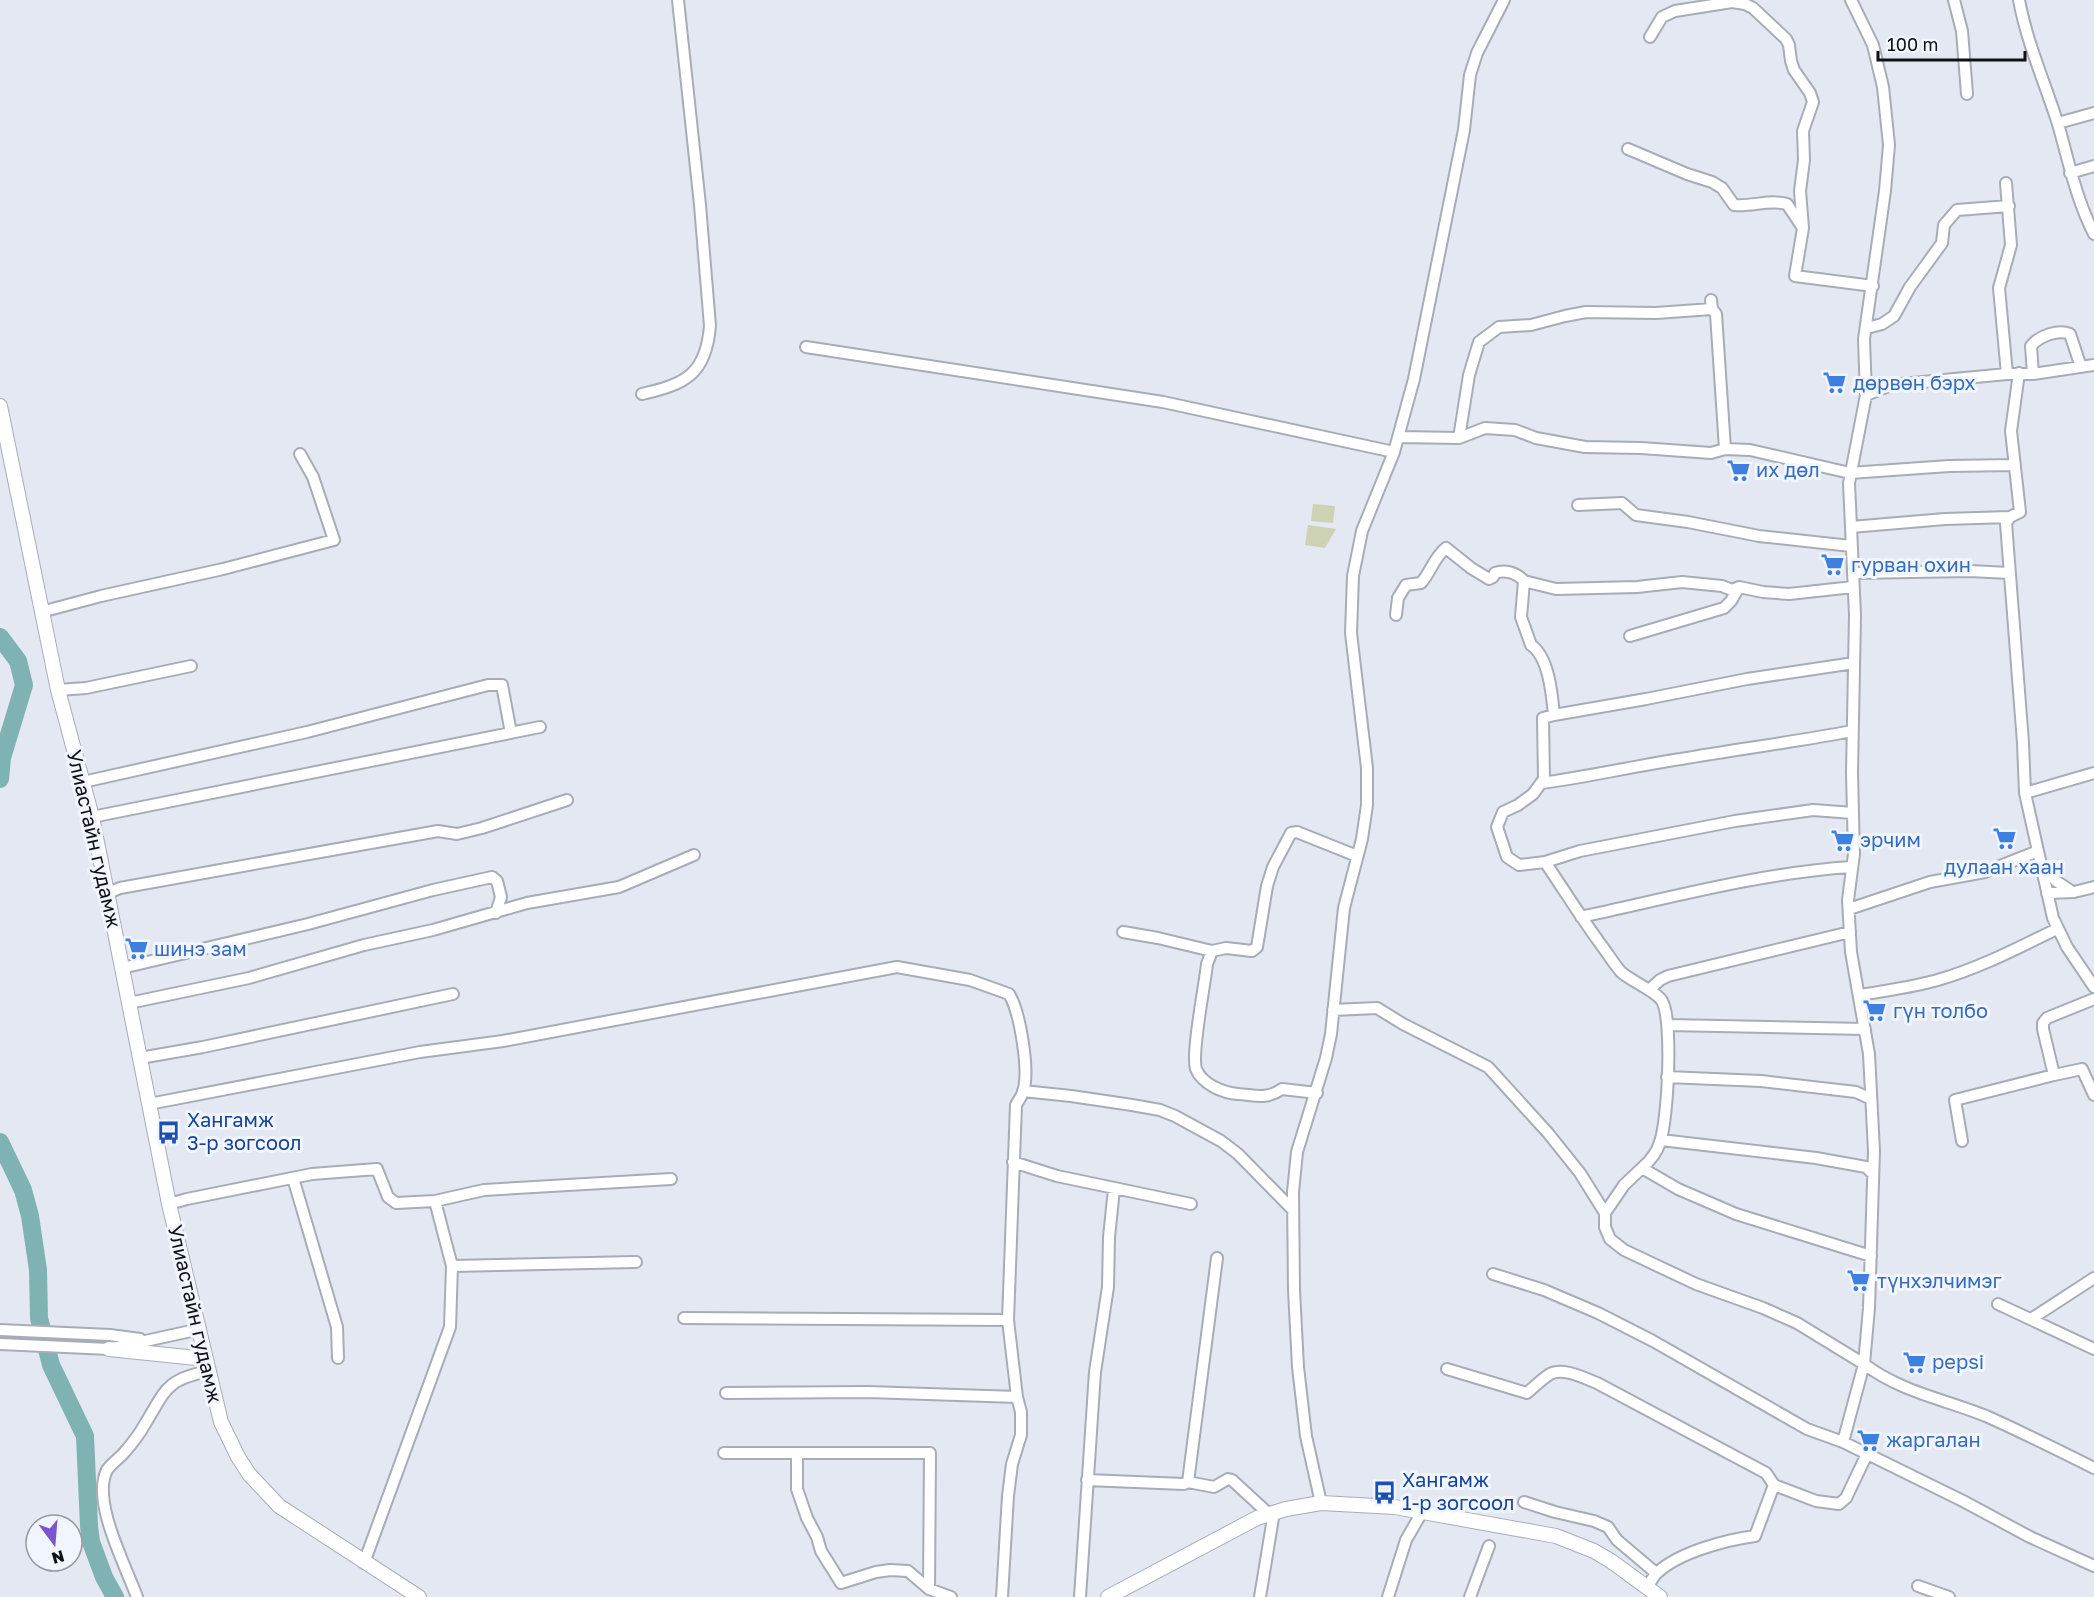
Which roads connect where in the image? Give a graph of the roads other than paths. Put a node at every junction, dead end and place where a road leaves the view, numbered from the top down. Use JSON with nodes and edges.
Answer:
{"nodes":[{"id":1,"x":678,"y":0,"type":"edge"},
{"id":2,"x":1504,"y":0,"type":"edge"},
{"id":3,"x":1851,"y":0,"type":"edge"},
{"id":4,"x":1954,"y":0,"type":"edge"},
{"id":5,"x":2019,"y":0,"type":"edge"},
{"id":6,"x":1650,"y":37,"type":"dead end"},
{"id":7,"x":1967,"y":93,"type":"dead end"},
{"id":8,"x":2094,"y":113,"type":"edge"},
{"id":9,"x":2058,"y":123,"type":"junction"},
{"id":10,"x":1628,"y":149,"type":"dead end"},
{"id":11,"x":2094,"y":166,"type":"edge"},
{"id":12,"x":2070,"y":173,"type":"junction"},
{"id":13,"x":2006,"y":183,"type":"dead end"},
{"id":14,"x":2008,"y":206,"type":"junction"},
{"id":15,"x":1803,"y":228,"type":"junction"},
{"id":16,"x":2094,"y":234,"type":"edge"},
{"id":17,"x":1873,"y":286,"type":"junction"},
{"id":18,"x":1867,"y":328,"type":"junction"},
{"id":19,"x":806,"y":347,"type":"dead end"},
{"id":20,"x":2094,"y":365,"type":"edge"},
{"id":21,"x":2081,"y":367,"type":"junction"},
{"id":22,"x":2019,"y":373,"type":"junction"},
{"id":23,"x":2007,"y":374,"type":"junction"},
{"id":24,"x":2033,"y":374,"type":"junction"},
{"id":25,"x":642,"y":394,"type":"dead end"},
{"id":26,"x":1866,"y":395,"type":"junction"},
{"id":27,"x":0,"y":406,"type":"edge"},
{"id":28,"x":1398,"y":436,"type":"junction"},
{"id":29,"x":1460,"y":438,"type":"junction"},
{"id":30,"x":1725,"y":449,"type":"junction"},
{"id":31,"x":1394,"y":452,"type":"junction"},
{"id":32,"x":300,"y":454,"type":"dead end"},
{"id":33,"x":2014,"y":465,"type":"junction"},
{"id":34,"x":1850,"y":473,"type":"junction"},
{"id":35,"x":1578,"y":505,"type":"dead end"},
{"id":36,"x":2010,"y":517,"type":"junction"},
{"id":37,"x":1851,"y":527,"type":"junction"},
{"id":38,"x":1851,"y":546,"type":"junction"},
{"id":39,"x":1853,"y":573,"type":"junction"},
{"id":40,"x":2009,"y":573,"type":"junction"},
{"id":41,"x":1524,"y":580,"type":"junction"},
{"id":42,"x":1853,"y":586,"type":"junction"},
{"id":43,"x":1739,"y":587,"type":"junction"},
{"id":44,"x":42,"y":612,"type":"junction"},
{"id":45,"x":1396,"y":615,"type":"dead end"},
{"id":46,"x":1629,"y":636,"type":"dead end"},
{"id":47,"x":1854,"y":663,"type":"junction"},
{"id":48,"x":191,"y":666,"type":"dead end"},
{"id":49,"x":58,"y":690,"type":"junction"},
{"id":50,"x":1554,"y":715,"type":"junction"},
{"id":51,"x":540,"y":727,"type":"dead end"},
{"id":52,"x":1852,"y":731,"type":"junction"},
{"id":53,"x":512,"y":733,"type":"junction"},
{"id":54,"x":2094,"y":773,"type":"edge"},
{"id":55,"x":83,"y":782,"type":"junction"},
{"id":56,"x":1541,"y":783,"type":"junction"},
{"id":57,"x":2025,"y":793,"type":"junction"},
{"id":58,"x":567,"y":800,"type":"dead end"},
{"id":59,"x":1853,"y":813,"type":"junction"},
{"id":60,"x":92,"y":817,"type":"junction"},
{"id":61,"x":2038,"y":851,"type":"junction"},
{"id":62,"x":694,"y":855,"type":"dead end"},
{"id":63,"x":1357,"y":856,"type":"junction"},
{"id":64,"x":1545,"y":862,"type":"junction"},
{"id":65,"x":2041,"y":863,"type":"junction"},
{"id":66,"x":1851,"y":867,"type":"junction"},
{"id":67,"x":2094,"y":887,"type":"edge"},
{"id":68,"x":2074,"y":892,"type":"junction"},
{"id":69,"x":2047,"y":893,"type":"junction"},
{"id":70,"x":106,"y":894,"type":"junction"},
{"id":71,"x":1849,"y":909,"type":"junction"},
{"id":72,"x":496,"y":913,"type":"junction"},
{"id":73,"x":1581,"y":917,"type":"junction"},
{"id":74,"x":2057,"y":929,"type":"junction"},
{"id":75,"x":1123,"y":932,"type":"dead end"},
{"id":76,"x":1850,"y":932,"type":"junction"},
{"id":77,"x":1212,"y":951,"type":"junction"},
{"id":78,"x":122,"y":968,"type":"junction"},
{"id":79,"x":2094,"y":987,"type":"edge"},
{"id":80,"x":1648,"y":990,"type":"junction"},
{"id":81,"x":453,"y":994,"type":"dead end"},
{"id":82,"x":1858,"y":995,"type":"junction"},
{"id":83,"x":2094,"y":999,"type":"edge"},
{"id":84,"x":129,"y":1003,"type":"junction"},
{"id":85,"x":1333,"y":1010,"type":"junction"},
{"id":86,"x":1668,"y":1025,"type":"junction"},
{"id":87,"x":1864,"y":1029,"type":"junction"},
{"id":88,"x":140,"y":1058,"type":"junction"},
{"id":89,"x":2055,"y":1076,"type":"junction"},
{"id":90,"x":1667,"y":1077,"type":"junction"},
{"id":91,"x":1023,"y":1091,"type":"junction"},
{"id":92,"x":1317,"y":1093,"type":"junction"},
{"id":93,"x":2094,"y":1095,"type":"edge"},
{"id":94,"x":1871,"y":1099,"type":"junction"},
{"id":95,"x":149,"y":1104,"type":"junction"},
{"id":96,"x":1661,"y":1140,"type":"junction"},
{"id":97,"x":1962,"y":1141,"type":"dead end"},
{"id":98,"x":1013,"y":1161,"type":"junction"},
{"id":99,"x":1642,"y":1168,"type":"junction"},
{"id":100,"x":1873,"y":1174,"type":"junction"},
{"id":101,"x":293,"y":1178,"type":"junction"},
{"id":102,"x":671,"y":1179,"type":"dead end"},
{"id":103,"x":1114,"y":1189,"type":"junction"},
{"id":104,"x":435,"y":1202,"type":"junction"},
{"id":105,"x":170,"y":1204,"type":"junction"},
{"id":106,"x":1191,"y":1204,"type":"dead end"},
{"id":107,"x":1293,"y":1210,"type":"junction"},
{"id":108,"x":1605,"y":1213,"type":"junction"},
{"id":109,"x":1871,"y":1256,"type":"junction"},
{"id":110,"x":1217,"y":1258,"type":"dead end"},
{"id":111,"x":636,"y":1262,"type":"dead end"},
{"id":112,"x":452,"y":1266,"type":"junction"},
{"id":113,"x":1493,"y":1274,"type":"dead end"},
{"id":114,"x":2094,"y":1278,"type":"edge"},
{"id":115,"x":1998,"y":1304,"type":"dead end"},
{"id":116,"x":684,"y":1318,"type":"dead end"},
{"id":117,"x":2031,"y":1319,"type":"junction"},
{"id":118,"x":1008,"y":1320,"type":"junction"},
{"id":119,"x":200,"y":1329,"type":"junction"},
{"id":120,"x":0,"y":1330,"type":"edge"},
{"id":121,"x":146,"y":1340,"type":"junction"},
{"id":122,"x":0,"y":1344,"type":"edge"},
{"id":123,"x":109,"y":1349,"type":"junction"},
{"id":124,"x":2094,"y":1349,"type":"edge"},
{"id":125,"x":338,"y":1358,"type":"dead end"},
{"id":126,"x":1864,"y":1364,"type":"junction"},
{"id":127,"x":207,"y":1365,"type":"junction"},
{"id":128,"x":1447,"y":1369,"type":"dead end"},
{"id":129,"x":726,"y":1393,"type":"dead end"},
{"id":130,"x":1017,"y":1396,"type":"junction"},
{"id":131,"x":1843,"y":1442,"type":"junction"},
{"id":132,"x":724,"y":1453,"type":"dead end"},
{"id":133,"x":797,"y":1453,"type":"junction"},
{"id":134,"x":1867,"y":1454,"type":"junction"},
{"id":135,"x":2094,"y":1468,"type":"edge"},
{"id":136,"x":1087,"y":1480,"type":"junction"},
{"id":137,"x":1188,"y":1482,"type":"junction"},
{"id":138,"x":1774,"y":1485,"type":"junction"},
{"id":139,"x":1321,"y":1503,"type":"junction"},
{"id":140,"x":1524,"y":1503,"type":"dead end"},
{"id":141,"x":1422,"y":1512,"type":"junction"},
{"id":142,"x":1272,"y":1513,"type":"junction"},
{"id":143,"x":1489,"y":1546,"type":"dead end"},
{"id":144,"x":364,"y":1563,"type":"junction"},
{"id":145,"x":2094,"y":1566,"type":"edge"},
{"id":146,"x":1656,"y":1573,"type":"junction"},
{"id":147,"x":1918,"y":1586,"type":"dead end"},
{"id":148,"x":1647,"y":1588,"type":"junction"},
{"id":149,"x":929,"y":1589,"type":"junction"},
{"id":150,"x":137,"y":1597,"type":"edge"},
{"id":151,"x":419,"y":1597,"type":"edge"},
{"id":152,"x":951,"y":1597,"type":"edge"},
{"id":153,"x":1002,"y":1597,"type":"edge"},
{"id":154,"x":1080,"y":1597,"type":"edge"},
{"id":155,"x":1108,"y":1597,"type":"edge"},
{"id":156,"x":1260,"y":1597,"type":"edge"},
{"id":157,"x":1388,"y":1597,"type":"edge"},
{"id":158,"x":1470,"y":1597,"type":"edge"},
{"id":159,"x":1660,"y":1597,"type":"edge"},
{"id":160,"x":1949,"y":1597,"type":"edge"}],
"edges":[{"from":1,"to":25,"type":"street"},
{"from":2,"to":28,"type":"street"},
{"from":3,"to":17,"type":"street"},
{"from":4,"to":7,"type":"street"},
{"from":5,"to":9,"type":"street"},
{"from":6,"to":15,"type":"street"},
{"from":8,"to":9,"type":"street"},
{"from":9,"to":12,"type":"street"},
{"from":10,"to":15,"type":"street"},
{"from":11,"to":12,"type":"street"},
{"from":12,"to":16,"type":"street"},
{"from":13,"to":14,"type":"street"},
{"from":14,"to":18,"type":"street"},
{"from":14,"to":23,"type":"street"},
{"from":15,"to":17,"type":"street"},
{"from":17,"to":18,"type":"street"},
{"from":18,"to":26,"type":"street"},
{"from":19,"to":31,"type":"street"},
{"from":20,"to":21,"type":"street"},
{"from":21,"to":24,"type":"street"},
{"from":21,"to":24,"type":"street"},
{"from":22,"to":23,"type":"street"},
{"from":22,"to":24,"type":"street"},
{"from":22,"to":33,"type":"street"},
{"from":23,"to":26,"type":"street"},
{"from":26,"to":34,"type":"street"},
{"from":27,"to":44,"type":"main road","name":"Улиастайн гудамж"},
{"from":28,"to":29,"type":"street"},
{"from":28,"to":31,"type":"street"},
{"from":29,"to":30,"type":"street"},
{"from":29,"to":30,"type":"street"},
{"from":30,"to":34,"type":"street"},
{"from":31,"to":63,"type":"street"},
{"from":32,"to":44,"type":"street"},
{"from":33,"to":34,"type":"street"},
{"from":33,"to":36,"type":"street"},
{"from":34,"to":37,"type":"street"},
{"from":35,"to":38,"type":"street"},
{"from":36,"to":37,"type":"street"},
{"from":36,"to":40,"type":"street"},
{"from":37,"to":38,"type":"street"},
{"from":38,"to":39,"type":"street"},
{"from":39,"to":40,"type":"street"},
{"from":39,"to":42,"type":"street"},
{"from":40,"to":57,"type":"street"},
{"from":41,"to":43,"type":"street"},
{"from":41,"to":45,"type":"street"},
{"from":41,"to":50,"type":"street"},
{"from":42,"to":43,"type":"street"},
{"from":42,"to":47,"type":"street"},
{"from":43,"to":46,"type":"street"},
{"from":44,"to":49,"type":"main road","name":"Улиастайн гудамж"},
{"from":47,"to":50,"type":"street"},
{"from":47,"to":52,"type":"street"},
{"from":48,"to":49,"type":"street"},
{"from":49,"to":55,"type":"main road","name":"Улиастайн гудамж"},
{"from":50,"to":56,"type":"street"},
{"from":51,"to":53,"type":"street"},
{"from":52,"to":56,"type":"street"},
{"from":52,"to":59,"type":"street"},
{"from":53,"to":55,"type":"street"},
{"from":53,"to":60,"type":"street"},
{"from":54,"to":57,"type":"street"},
{"from":55,"to":60,"type":"main road","name":"Улиастайн гудамж"},
{"from":56,"to":64,"type":"street"},
{"from":57,"to":61,"type":"street"},
{"from":58,"to":70,"type":"street"},
{"from":59,"to":64,"type":"street"},
{"from":59,"to":66,"type":"street"},
{"from":60,"to":70,"type":"main road","name":"Улиастайн гудамж"},
{"from":61,"to":65,"type":"street"},
{"from":61,"to":71,"type":"street"},
{"from":62,"to":72,"type":"street"},
{"from":63,"to":77,"type":"street"},
{"from":63,"to":85,"type":"street"},
{"from":64,"to":73,"type":"street"},
{"from":65,"to":68,"type":"street"},
{"from":65,"to":69,"type":"street"},
{"from":66,"to":71,"type":"street"},
{"from":66,"to":73,"type":"street"},
{"from":67,"to":68,"type":"street"},
{"from":68,"to":69,"type":"street"},
{"from":69,"to":74,"type":"street"},
{"from":70,"to":78,"type":"main road","name":"Улиастайн гудамж"},
{"from":71,"to":76,"type":"street"},
{"from":72,"to":78,"type":"street"},
{"from":72,"to":84,"type":"street"},
{"from":73,"to":80,"type":"street"},
{"from":74,"to":79,"type":"street"},
{"from":74,"to":82,"type":"street"},
{"from":75,"to":77,"type":"street"},
{"from":76,"to":80,"type":"street"},
{"from":76,"to":82,"type":"street"},
{"from":77,"to":92,"type":"street"},
{"from":78,"to":84,"type":"main road","name":"Улиастайн гудамж"},
{"from":80,"to":86,"type":"street"},
{"from":81,"to":88,"type":"street"},
{"from":82,"to":87,"type":"street"},
{"from":83,"to":89,"type":"street"},
{"from":84,"to":88,"type":"main road","name":"Улиастайн гудамж"},
{"from":85,"to":92,"type":"street"},
{"from":85,"to":108,"type":"street"},
{"from":86,"to":87,"type":"street"},
{"from":86,"to":90,"type":"street"},
{"from":87,"to":94,"type":"street"},
{"from":88,"to":95,"type":"main road","name":"Улиастайн гудамж"},
{"from":89,"to":93,"type":"street"},
{"from":89,"to":97,"type":"street"},
{"from":90,"to":94,"type":"street"},
{"from":90,"to":96,"type":"street"},
{"from":91,"to":95,"type":"street"},
{"from":91,"to":98,"type":"street"},
{"from":91,"to":107,"type":"street"},
{"from":92,"to":107,"type":"street"},
{"from":94,"to":100,"type":"street"},
{"from":95,"to":105,"type":"main road","name":"Улиастайн гудамж"},
{"from":96,"to":99,"type":"street"},
{"from":96,"to":100,"type":"street"},
{"from":98,"to":103,"type":"street"},
{"from":98,"to":118,"type":"street"},
{"from":99,"to":108,"type":"street"},
{"from":99,"to":109,"type":"street"},
{"from":100,"to":109,"type":"street"},
{"from":101,"to":104,"type":"street"},
{"from":101,"to":105,"type":"street"},
{"from":101,"to":125,"type":"street"},
{"from":102,"to":104,"type":"street"},
{"from":103,"to":106,"type":"street"},
{"from":103,"to":136,"type":"street"},
{"from":104,"to":112,"type":"street"},
{"from":105,"to":119,"type":"main road","name":"Улиастайн гудамж"},
{"from":107,"to":139,"type":"street"},
{"from":108,"to":126,"type":"street"},
{"from":109,"to":126,"type":"street"},
{"from":110,"to":137,"type":"street"},
{"from":111,"to":112,"type":"street"},
{"from":112,"to":144,"type":"street"},
{"from":113,"to":131,"type":"street"},
{"from":114,"to":117,"type":"street"},
{"from":115,"to":117,"type":"street"},
{"from":116,"to":118,"type":"street"},
{"from":117,"to":124,"type":"street"},
{"from":118,"to":130,"type":"street"},
{"from":119,"to":121,"type":"street"},
{"from":119,"to":127,"type":"main road","name":"Улиастайн гудамж"},
{"from":120,"to":121,"type":"street"},
{"from":121,"to":123,"type":"street"},
{"from":122,"to":123,"type":"street"},
{"from":123,"to":127,"type":"main road"},
{"from":126,"to":131,"type":"street"},
{"from":126,"to":135,"type":"street"},
{"from":127,"to":144,"type":"main road","name":"Улиастайн гудамж"},
{"from":127,"to":150,"type":"street"},
{"from":128,"to":138,"type":"street"},
{"from":129,"to":130,"type":"street"},
{"from":130,"to":153,"type":"street"},
{"from":131,"to":134,"type":"street"},
{"from":132,"to":133,"type":"street"},
{"from":133,"to":149,"type":"street"},
{"from":133,"to":149,"type":"street"},
{"from":134,"to":138,"type":"street"},
{"from":134,"to":145,"type":"street"},
{"from":136,"to":137,"type":"street"},
{"from":136,"to":154,"type":"street"},
{"from":137,"to":142,"type":"street"},
{"from":138,"to":146,"type":"street"},
{"from":139,"to":141,"type":"main road"},
{"from":139,"to":142,"type":"main road"},
{"from":140,"to":146,"type":"street"},
{"from":141,"to":148,"type":"main road"},
{"from":141,"to":157,"type":"street"},
{"from":142,"to":155,"type":"main road"},
{"from":142,"to":156,"type":"street"},
{"from":143,"to":158,"type":"street"},
{"from":144,"to":151,"type":"main road","name":"Улиастайн гудамж"},
{"from":146,"to":148,"type":"street"},
{"from":147,"to":160,"type":"street"},
{"from":148,"to":159,"type":"main road"},
{"from":149,"to":152,"type":"street"}]}
